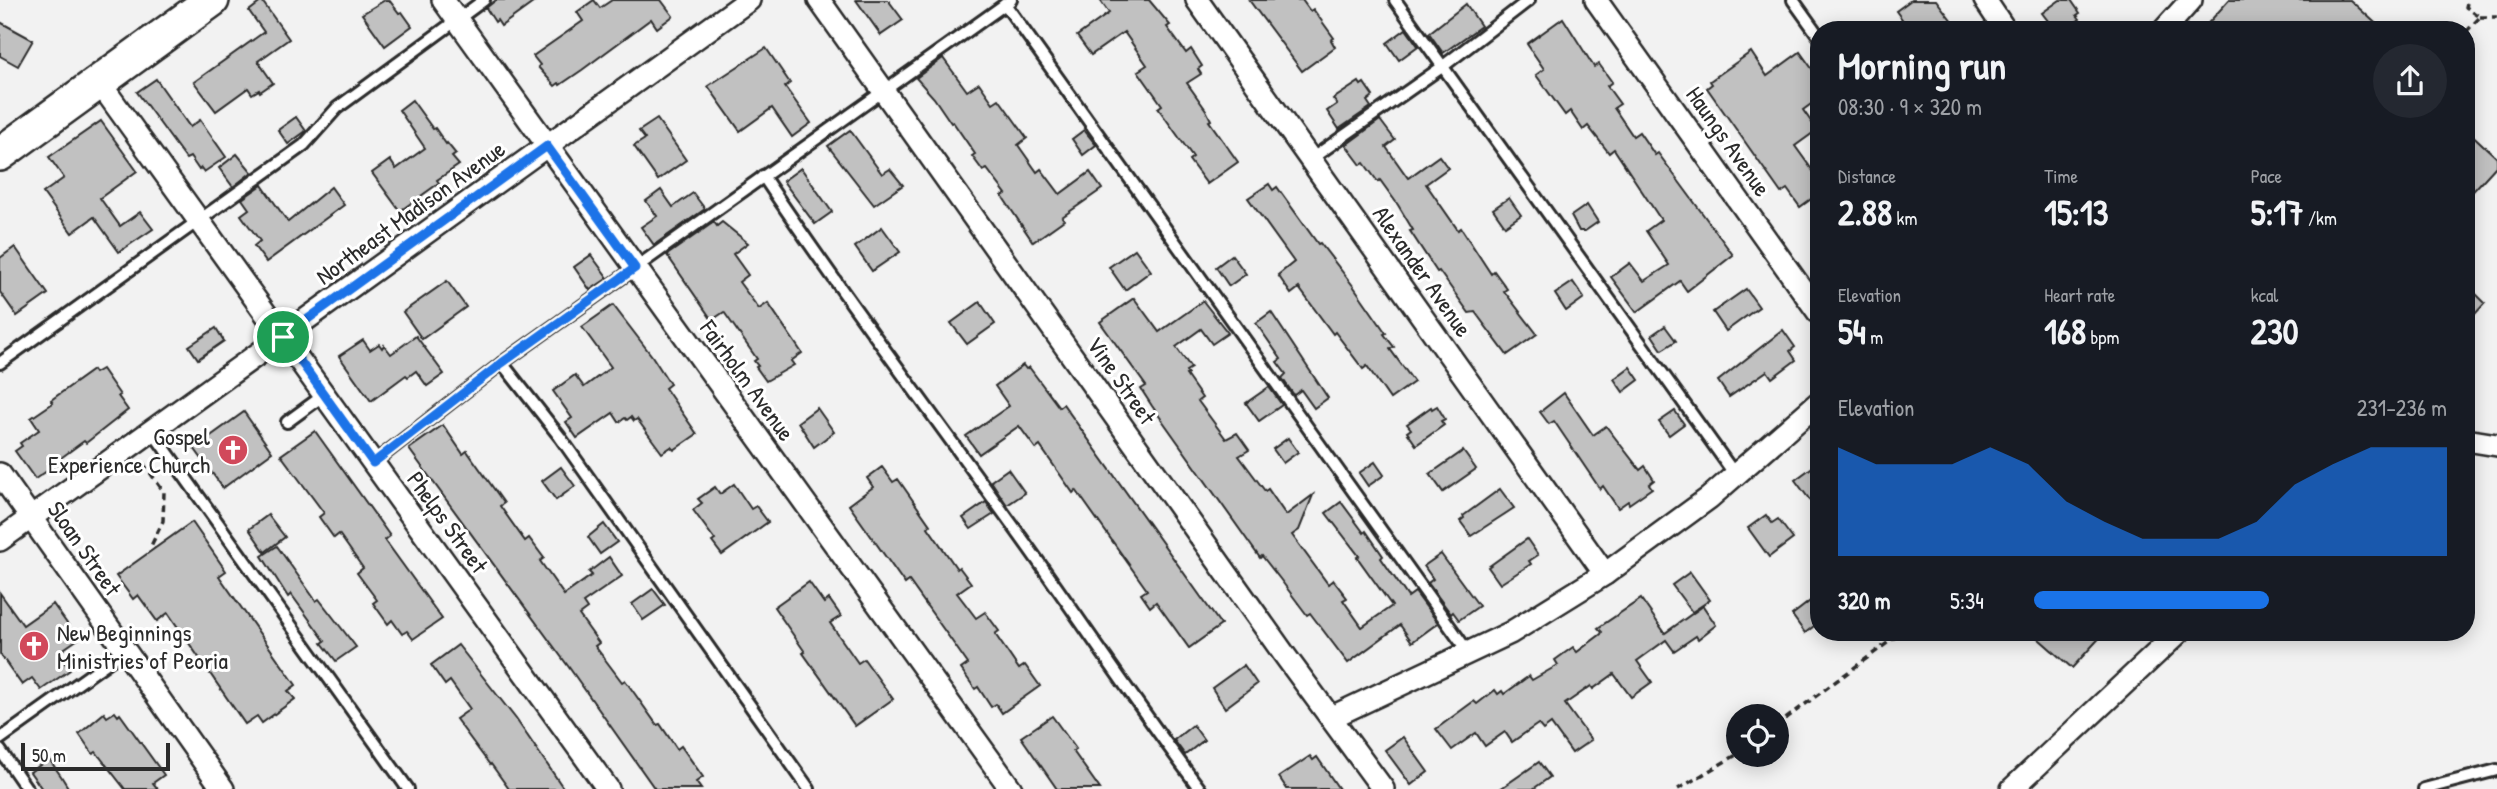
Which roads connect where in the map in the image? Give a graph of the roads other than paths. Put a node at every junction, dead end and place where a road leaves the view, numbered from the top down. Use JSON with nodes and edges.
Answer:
{"nodes":[{"id":1,"x":212,"y":0,"type":"edge"},
{"id":2,"x":443,"y":0,"type":"edge"},
{"id":3,"x":484,"y":0,"type":"edge"},
{"id":4,"x":749,"y":0,"type":"edge"},
{"id":5,"x":819,"y":0,"type":"edge"},
{"id":6,"x":1198,"y":0,"type":"edge"},
{"id":7,"x":1395,"y":0,"type":"edge"},
{"id":8,"x":1529,"y":0,"type":"edge"},
{"id":9,"x":1596,"y":0,"type":"edge"},
{"id":10,"x":1793,"y":0,"type":"edge"},
{"id":11,"x":1985,"y":0,"type":"edge"},
{"id":12,"x":2191,"y":0,"type":"edge"},
{"id":13,"x":1008,"y":2,"type":"edge"},
{"id":14,"x":457,"y":20,"type":"junction"},
{"id":15,"x":1999,"y":21,"type":"edge"},
{"id":16,"x":2172,"y":21,"type":"edge"},
{"id":17,"x":1810,"y":24,"type":"edge"},
{"id":18,"x":1442,"y":67,"type":"junction"},
{"id":19,"x":99,"y":82,"type":"junction"},
{"id":20,"x":883,"y":90,"type":"junction"},
{"id":21,"x":547,"y":146,"type":"junction"},
{"id":22,"x":0,"y":154,"type":"edge"},
{"id":23,"x":1311,"y":159,"type":"junction"},
{"id":24,"x":763,"y":176,"type":"junction"},
{"id":25,"x":199,"y":220,"type":"junction"},
{"id":26,"x":635,"y":268,"type":"junction"},
{"id":27,"x":1810,"y":301,"type":"edge"},
{"id":28,"x":283,"y":337,"type":"junction"},
{"id":29,"x":0,"y":363,"type":"edge"},
{"id":30,"x":502,"y":363,"type":"junction"},
{"id":31,"x":324,"y":395,"type":"junction"},
{"id":32,"x":1810,"y":410,"type":"edge"},
{"id":33,"x":286,"y":422,"type":"dead end"},
{"id":34,"x":152,"y":431,"type":"junction"},
{"id":35,"x":2475,"y":441,"type":"edge"},
{"id":36,"x":2497,"y":445,"type":"edge"},
{"id":37,"x":373,"y":463,"type":"junction"},
{"id":38,"x":0,"y":474,"type":"edge"},
{"id":39,"x":1736,"y":476,"type":"junction"},
{"id":40,"x":32,"y":518,"type":"junction"},
{"id":41,"x":0,"y":540,"type":"edge"},
{"id":42,"x":1605,"y":574,"type":"junction"},
{"id":43,"x":2169,"y":641,"type":"edge"},
{"id":44,"x":125,"y":650,"type":"junction"},
{"id":45,"x":1468,"y":652,"type":"junction"},
{"id":46,"x":1332,"y":717,"type":"junction"},
{"id":47,"x":0,"y":739,"type":"edge"},
{"id":48,"x":0,"y":750,"type":"edge"},
{"id":49,"x":2497,"y":770,"type":"edge"},
{"id":50,"x":27,"y":789,"type":"edge"},
{"id":51,"x":223,"y":789,"type":"edge"},
{"id":52,"x":408,"y":789,"type":"edge"},
{"id":53,"x":608,"y":789,"type":"edge"},
{"id":54,"x":809,"y":789,"type":"edge"},
{"id":55,"x":1011,"y":789,"type":"edge"},
{"id":56,"x":1200,"y":789,"type":"edge"},
{"id":57,"x":1383,"y":789,"type":"edge"},
{"id":58,"x":2012,"y":789,"type":"edge"},
{"id":59,"x":2424,"y":789,"type":"edge"}],
"edges":[{"from":1,"to":19,"type":"main road"},
{"from":2,"to":14,"type":"street","name":"Fairholm Avenue"},
{"from":3,"to":14,"type":"lane"},
{"from":4,"to":21,"type":"street","name":"Northeast Madison Avenue"},
{"from":5,"to":20,"type":"street","name":"Vine Street"},
{"from":6,"to":23,"type":"street","name":"Alexander Avenue"},
{"from":7,"to":18,"type":"lane"},
{"from":8,"to":18,"type":"lane"},
{"from":9,"to":27,"type":"street","name":"Haungs Avenue"},
{"from":10,"to":17,"type":"lane"},
{"from":11,"to":15,"type":"street"},
{"from":12,"to":16,"type":"street"},
{"from":13,"to":20,"type":"lane"},
{"from":13,"to":45,"type":"lane"},
{"from":14,"to":21,"type":"street","name":"Fairholm Avenue"},
{"from":14,"to":25,"type":"lane"},
{"from":18,"to":23,"type":"lane"},
{"from":18,"to":39,"type":"lane"},
{"from":19,"to":22,"type":"main road"},
{"from":19,"to":25,"type":"street","name":"Phelps Street"},
{"from":20,"to":24,"type":"lane"},
{"from":20,"to":46,"type":"street","name":"Vine Street"},
{"from":21,"to":26,"type":"street","name":"Fairholm Avenue"},
{"from":21,"to":28,"type":"street","name":"Northeast Madison Avenue"},
{"from":23,"to":42,"type":"street","name":"Alexander Avenue"},
{"from":24,"to":26,"type":"lane"},
{"from":24,"to":56,"type":"lane"},
{"from":25,"to":28,"type":"street","name":"Phelps Street"},
{"from":25,"to":29,"type":"lane"},
{"from":26,"to":30,"type":"lane"},
{"from":26,"to":55,"type":"street","name":"Fairholm Avenue"},
{"from":28,"to":31,"type":"street","name":"Phelps Street"},
{"from":28,"to":34,"type":"street","name":"Northeast Madison Avenue"},
{"from":30,"to":37,"type":"lane"},
{"from":30,"to":54,"type":"lane"},
{"from":31,"to":33,"type":"lane"},
{"from":31,"to":37,"type":"street","name":"Phelps Street"},
{"from":32,"to":39,"type":"street"},
{"from":34,"to":40,"type":"street","name":"Northeast Madison Avenue"},
{"from":34,"to":52,"type":"lane"},
{"from":35,"to":36,"type":"street"},
{"from":37,"to":53,"type":"street","name":"Phelps Street"},
{"from":38,"to":40,"type":"street","name":"Sloan Street"},
{"from":39,"to":42,"type":"street"},
{"from":40,"to":41,"type":"street","name":"Northeast Madison Avenue"},
{"from":40,"to":44,"type":"street","name":"Sloan Street"},
{"from":42,"to":45,"type":"street"},
{"from":43,"to":58,"type":"street"},
{"from":44,"to":47,"type":"lane"},
{"from":44,"to":51,"type":"street","name":"Sloan Street"},
{"from":45,"to":46,"type":"street"},
{"from":46,"to":57,"type":"street","name":"Vine Street"},
{"from":48,"to":50,"type":"lane"},
{"from":49,"to":59,"type":"lane"}]}
